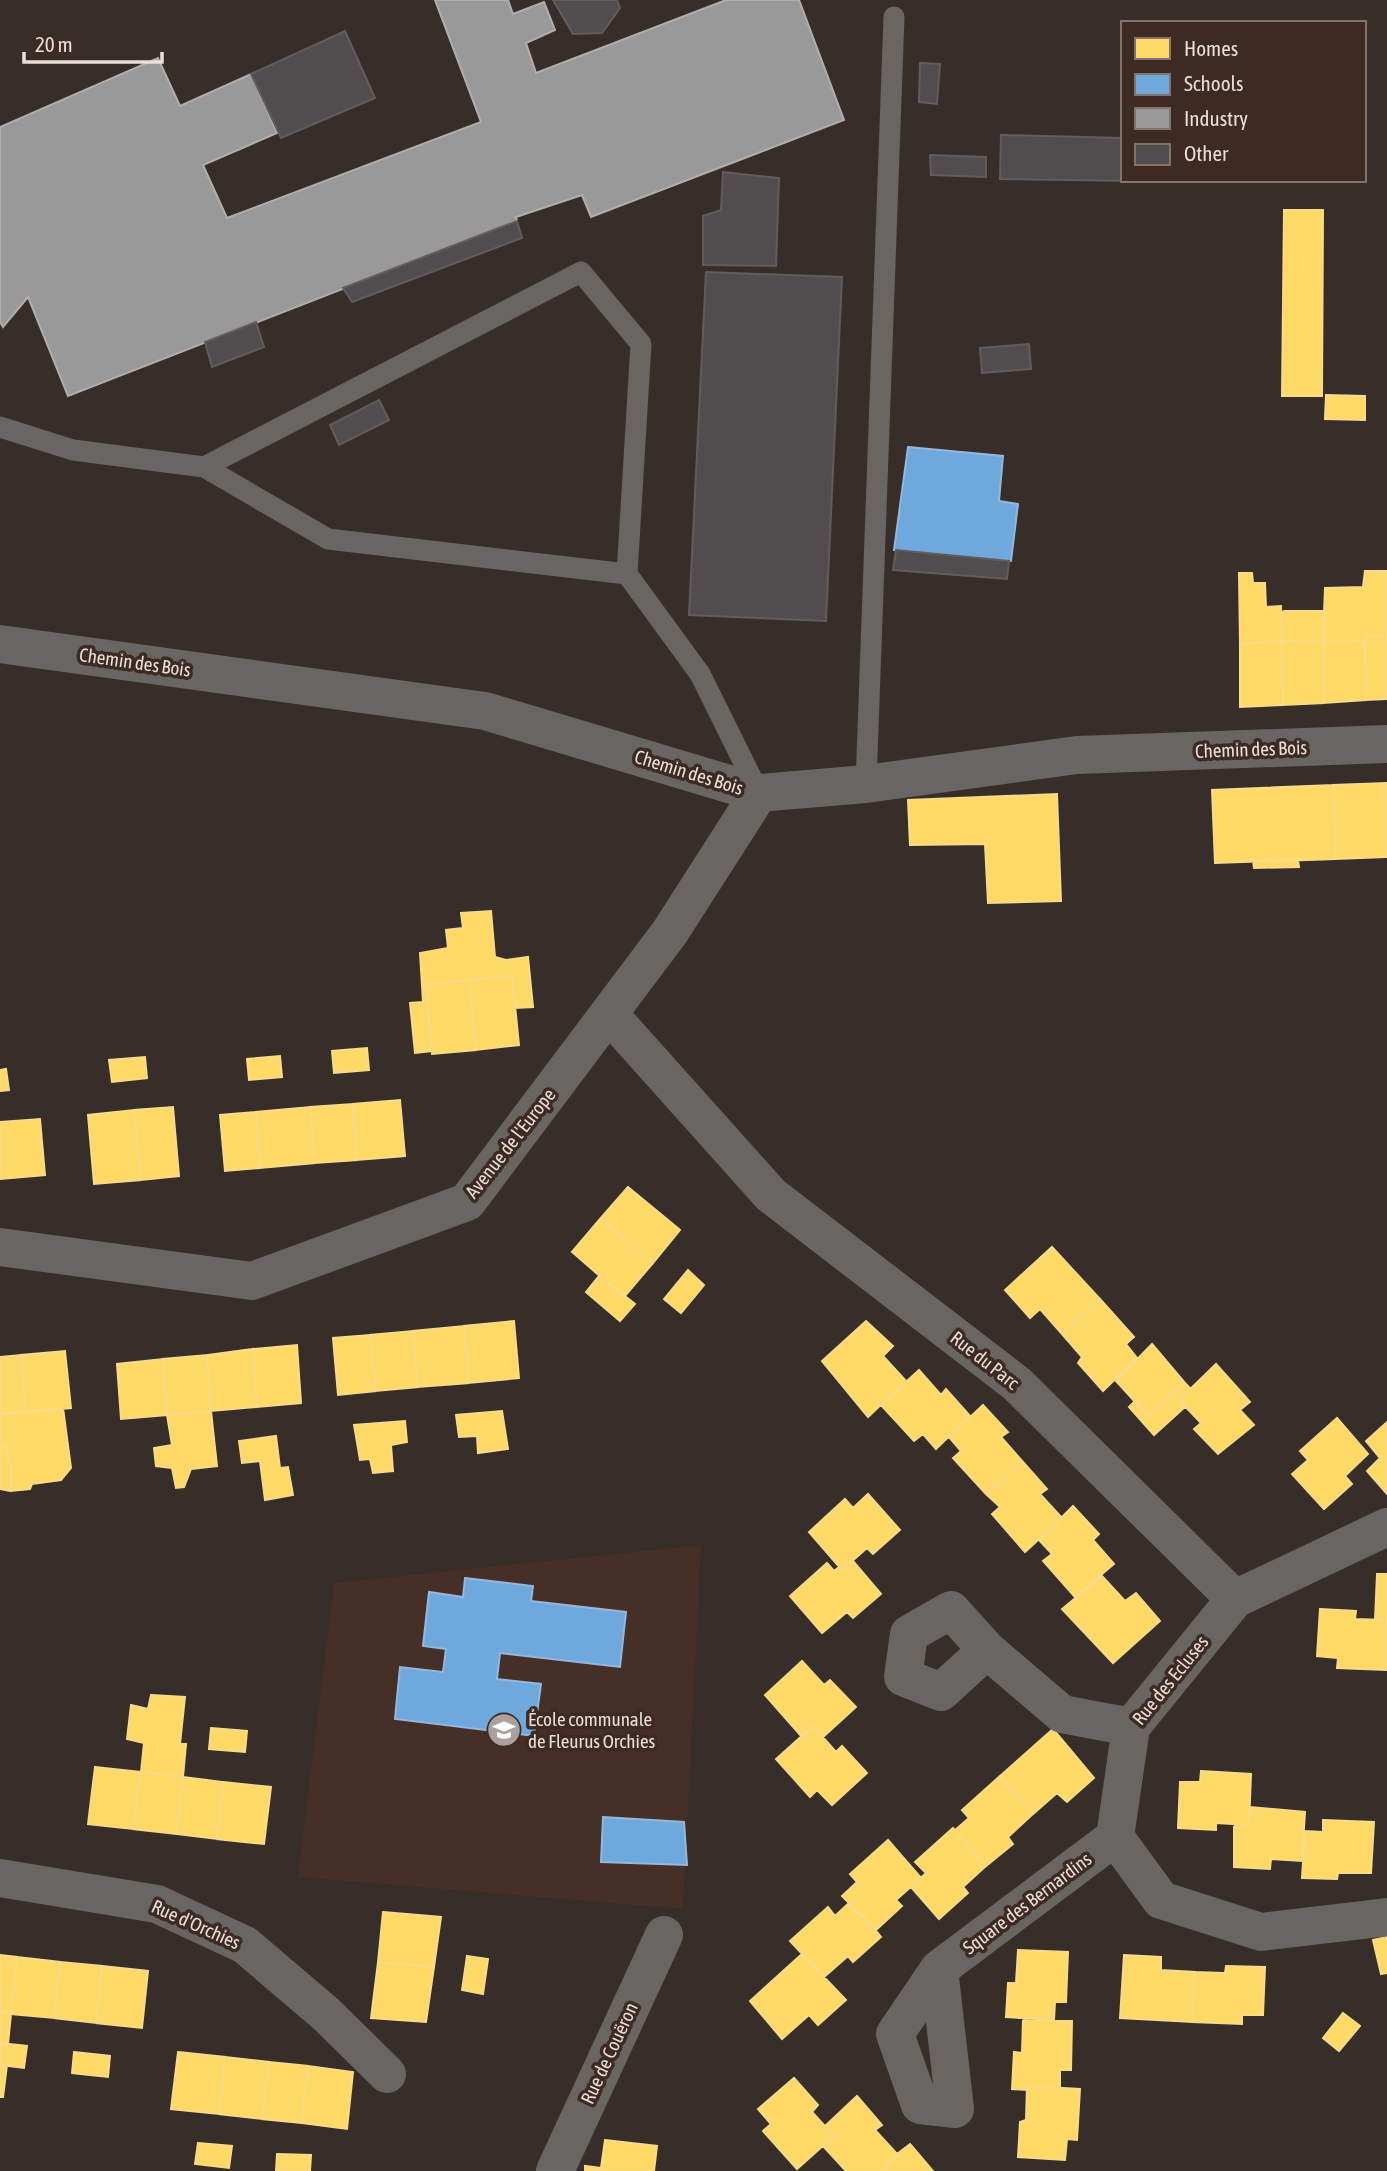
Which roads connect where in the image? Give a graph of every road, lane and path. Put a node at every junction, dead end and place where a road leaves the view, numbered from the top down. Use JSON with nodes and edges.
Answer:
{"nodes":[{"id":1,"x":894,"y":17,"type":"dead end"},
{"id":2,"x":0,"y":427,"type":"edge"},
{"id":3,"x":204,"y":467,"type":"junction"},
{"id":4,"x":627,"y":574,"type":"junction"},
{"id":5,"x":0,"y":644,"type":"edge"},
{"id":6,"x":1387,"y":744,"type":"edge"},
{"id":7,"x":866,"y":784,"type":"junction"},
{"id":8,"x":759,"y":793,"type":"junction"},
{"id":9,"x":609,"y":1014,"type":"junction"},
{"id":10,"x":0,"y":1247,"type":"edge"},
{"id":11,"x":1387,"y":1527,"type":"edge"},
{"id":12,"x":1235,"y":1599,"type":"junction"},
{"id":13,"x":987,"y":1650,"type":"dead end"},
{"id":14,"x":1131,"y":1727,"type":"junction"},
{"id":15,"x":1115,"y":1837,"type":"junction"},
{"id":16,"x":0,"y":1878,"type":"edge"},
{"id":17,"x":1387,"y":1917,"type":"edge"},
{"id":18,"x":664,"y":1934,"type":"dead end"},
{"id":19,"x":939,"y":1969,"type":"dead end"},
{"id":20,"x":387,"y":2074,"type":"dead end"},
{"id":21,"x":555,"y":2171,"type":"edge"}],
"edges":[{"from":1,"to":7,"type":"lane"},
{"from":2,"to":3,"type":"lane"},
{"from":3,"to":4,"type":"lane"},
{"from":3,"to":4,"type":"lane"},
{"from":4,"to":8,"type":"lane"},
{"from":5,"to":8,"type":"street","name":"Chemin des Bois"},
{"from":6,"to":7,"type":"street","name":"Chemin des Bois"},
{"from":7,"to":8,"type":"street","name":"Chemin des Bois"},
{"from":8,"to":9,"type":"street","name":"Avenue de l'Europe"},
{"from":9,"to":10,"type":"street","name":"Avenue de l'Europe"},
{"from":9,"to":12,"type":"street","name":"Rue du Parc"},
{"from":11,"to":12,"type":"street"},
{"from":12,"to":14,"type":"street","name":"Rue des Ecluses"},
{"from":13,"to":14,"type":"street"},
{"from":14,"to":15,"type":"street","name":"Rue des Ecluses"},
{"from":15,"to":17,"type":"street"},
{"from":15,"to":19,"type":"street","name":"Square des Bernardins"},
{"from":16,"to":20,"type":"street","name":"Rue d'Orchies"},
{"from":18,"to":21,"type":"street","name":"Rue de Couëron"}]}
